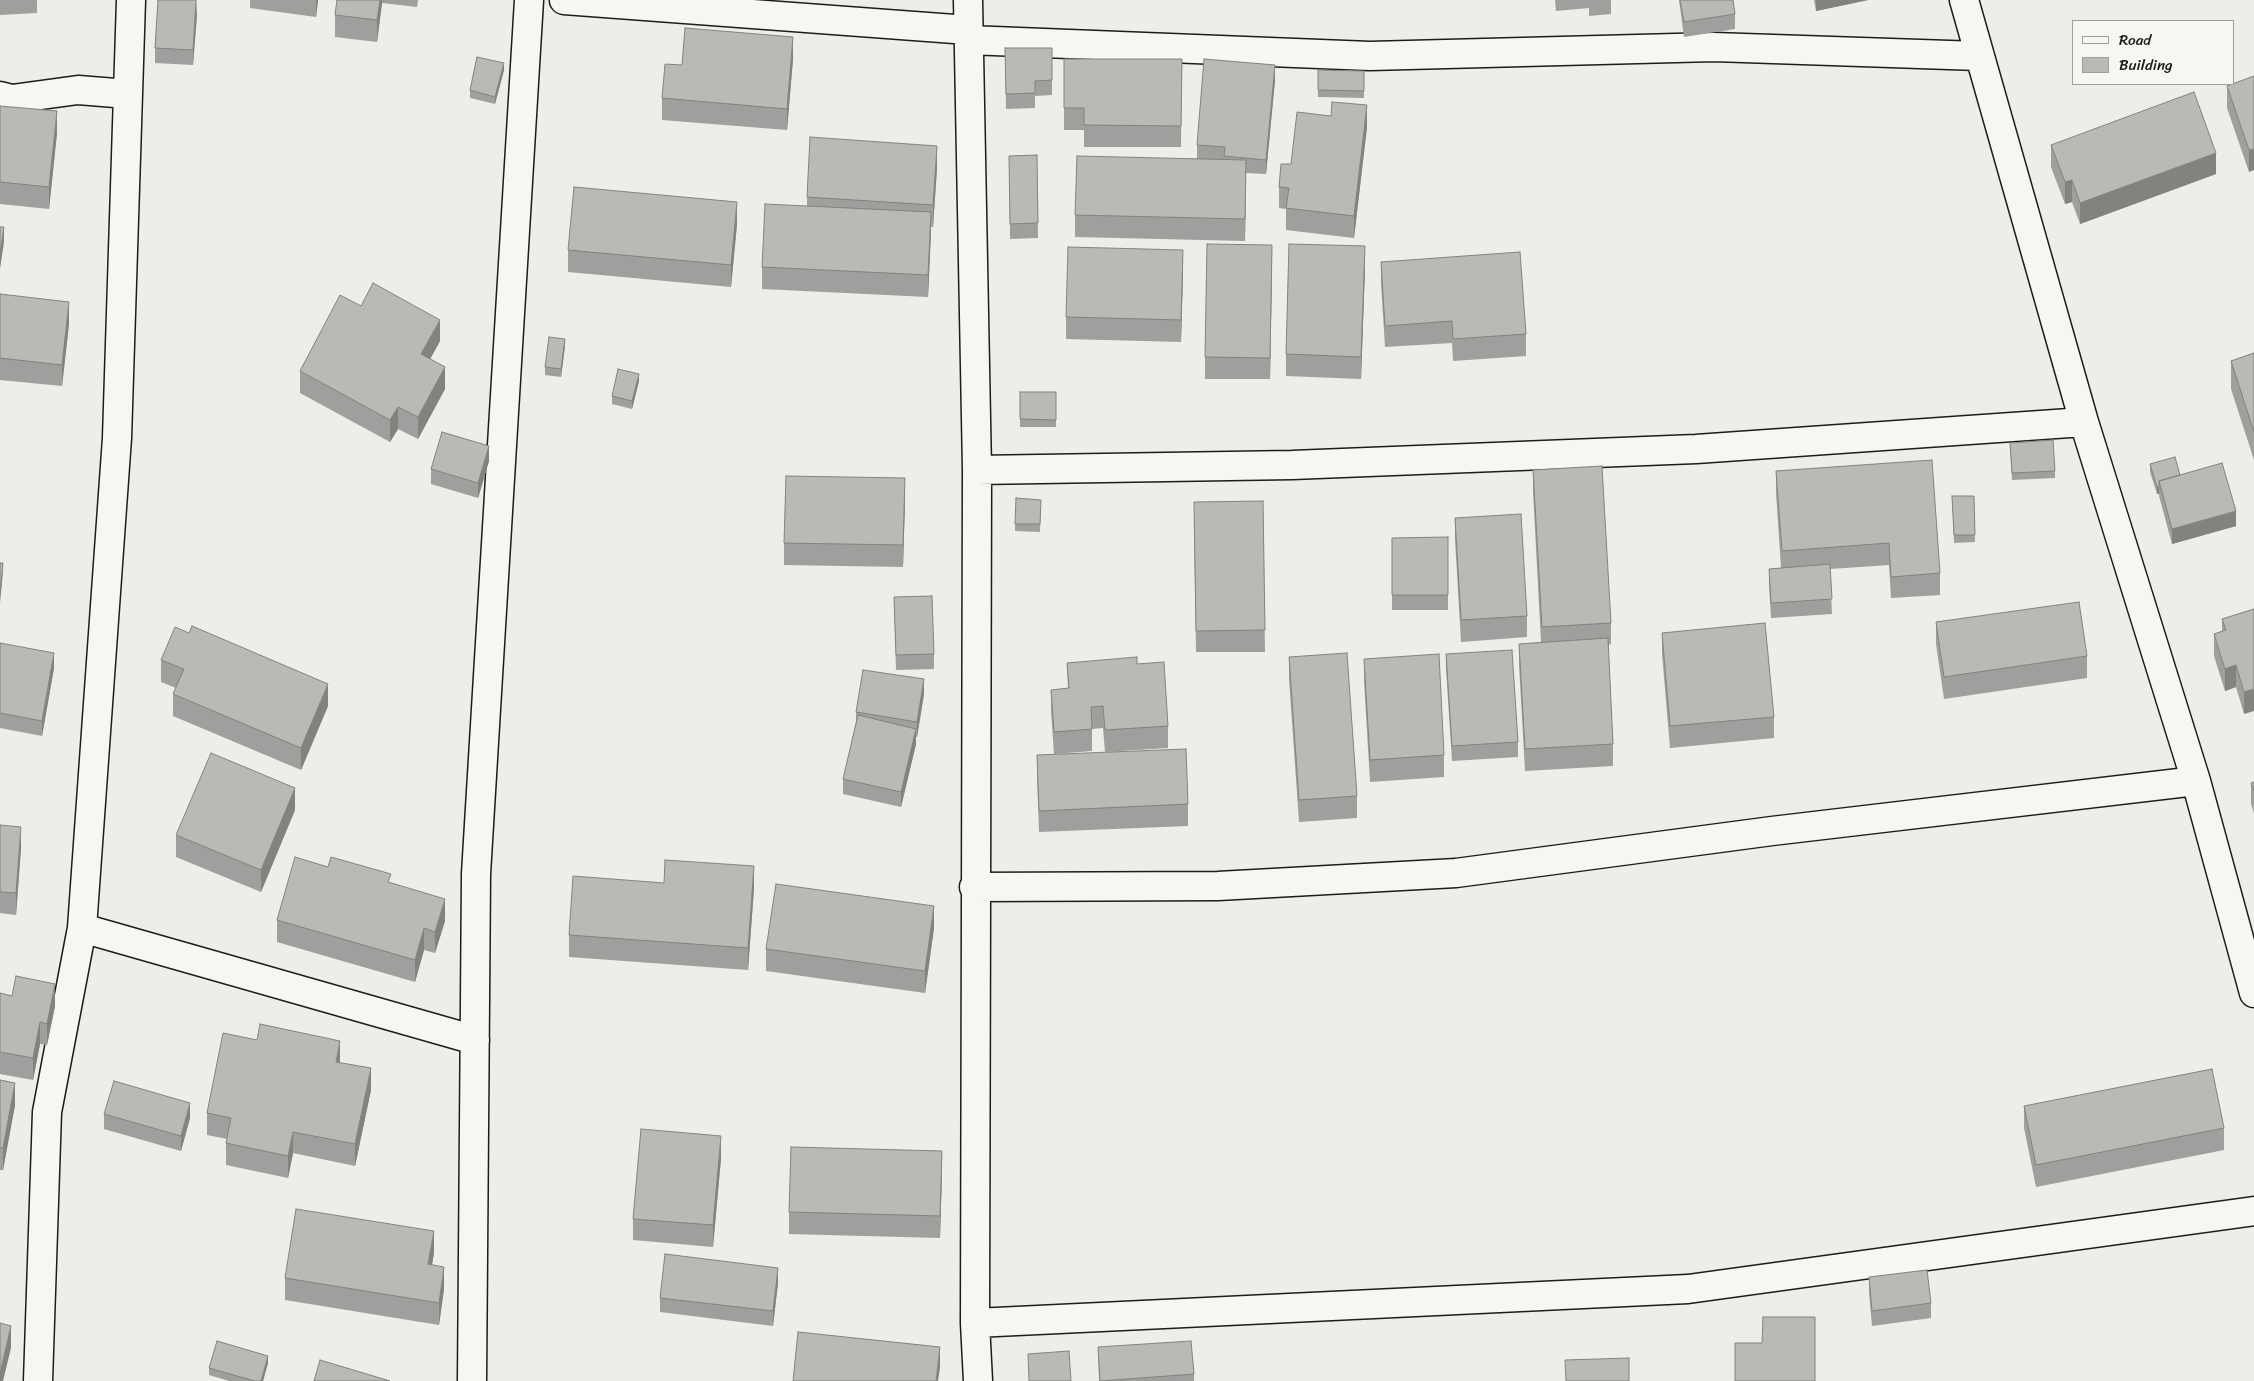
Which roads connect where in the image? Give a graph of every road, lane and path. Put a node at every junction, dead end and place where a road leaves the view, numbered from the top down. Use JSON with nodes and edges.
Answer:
{"nodes":[{"id":1,"x":131,"y":0,"type":"edge"},
{"id":2,"x":529,"y":0,"type":"edge"},
{"id":3,"x":564,"y":0,"type":"edge"},
{"id":4,"x":968,"y":0,"type":"edge"},
{"id":5,"x":1964,"y":0,"type":"edge"},
{"id":6,"x":969,"y":35,"type":"junction"},
{"id":7,"x":1979,"y":56,"type":"junction"},
{"id":8,"x":128,"y":94,"type":"junction"},
{"id":9,"x":0,"y":96,"type":"edge"},
{"id":10,"x":2084,"y":422,"type":"junction"},
{"id":11,"x":977,"y":470,"type":"junction"},
{"id":12,"x":2196,"y":781,"type":"junction"},
{"id":13,"x":974,"y":887,"type":"junction"},
{"id":14,"x":82,"y":928,"type":"junction"},
{"id":15,"x":2254,"y":993,"type":"edge"},
{"id":16,"x":475,"y":1040,"type":"junction"},
{"id":17,"x":2254,"y":1211,"type":"edge"},
{"id":18,"x":975,"y":1323,"type":"junction"},
{"id":19,"x":38,"y":1381,"type":"edge"},
{"id":20,"x":472,"y":1381,"type":"edge"},
{"id":21,"x":978,"y":1381,"type":"edge"}],
"edges":[{"from":1,"to":8,"type":"street"},
{"from":2,"to":16,"type":"street"},
{"from":3,"to":6,"type":"street"},
{"from":4,"to":6,"type":"street"},
{"from":5,"to":7,"type":"street"},
{"from":6,"to":7,"type":"street"},
{"from":6,"to":11,"type":"street"},
{"from":7,"to":10,"type":"street"},
{"from":8,"to":9,"type":"street"},
{"from":8,"to":14,"type":"street"},
{"from":10,"to":11,"type":"street"},
{"from":10,"to":12,"type":"street"},
{"from":11,"to":13,"type":"street"},
{"from":12,"to":13,"type":"street"},
{"from":12,"to":15,"type":"street"},
{"from":13,"to":18,"type":"street"},
{"from":14,"to":16,"type":"street"},
{"from":14,"to":19,"type":"street"},
{"from":16,"to":20,"type":"street"},
{"from":17,"to":18,"type":"street"},
{"from":18,"to":21,"type":"street"}]}
